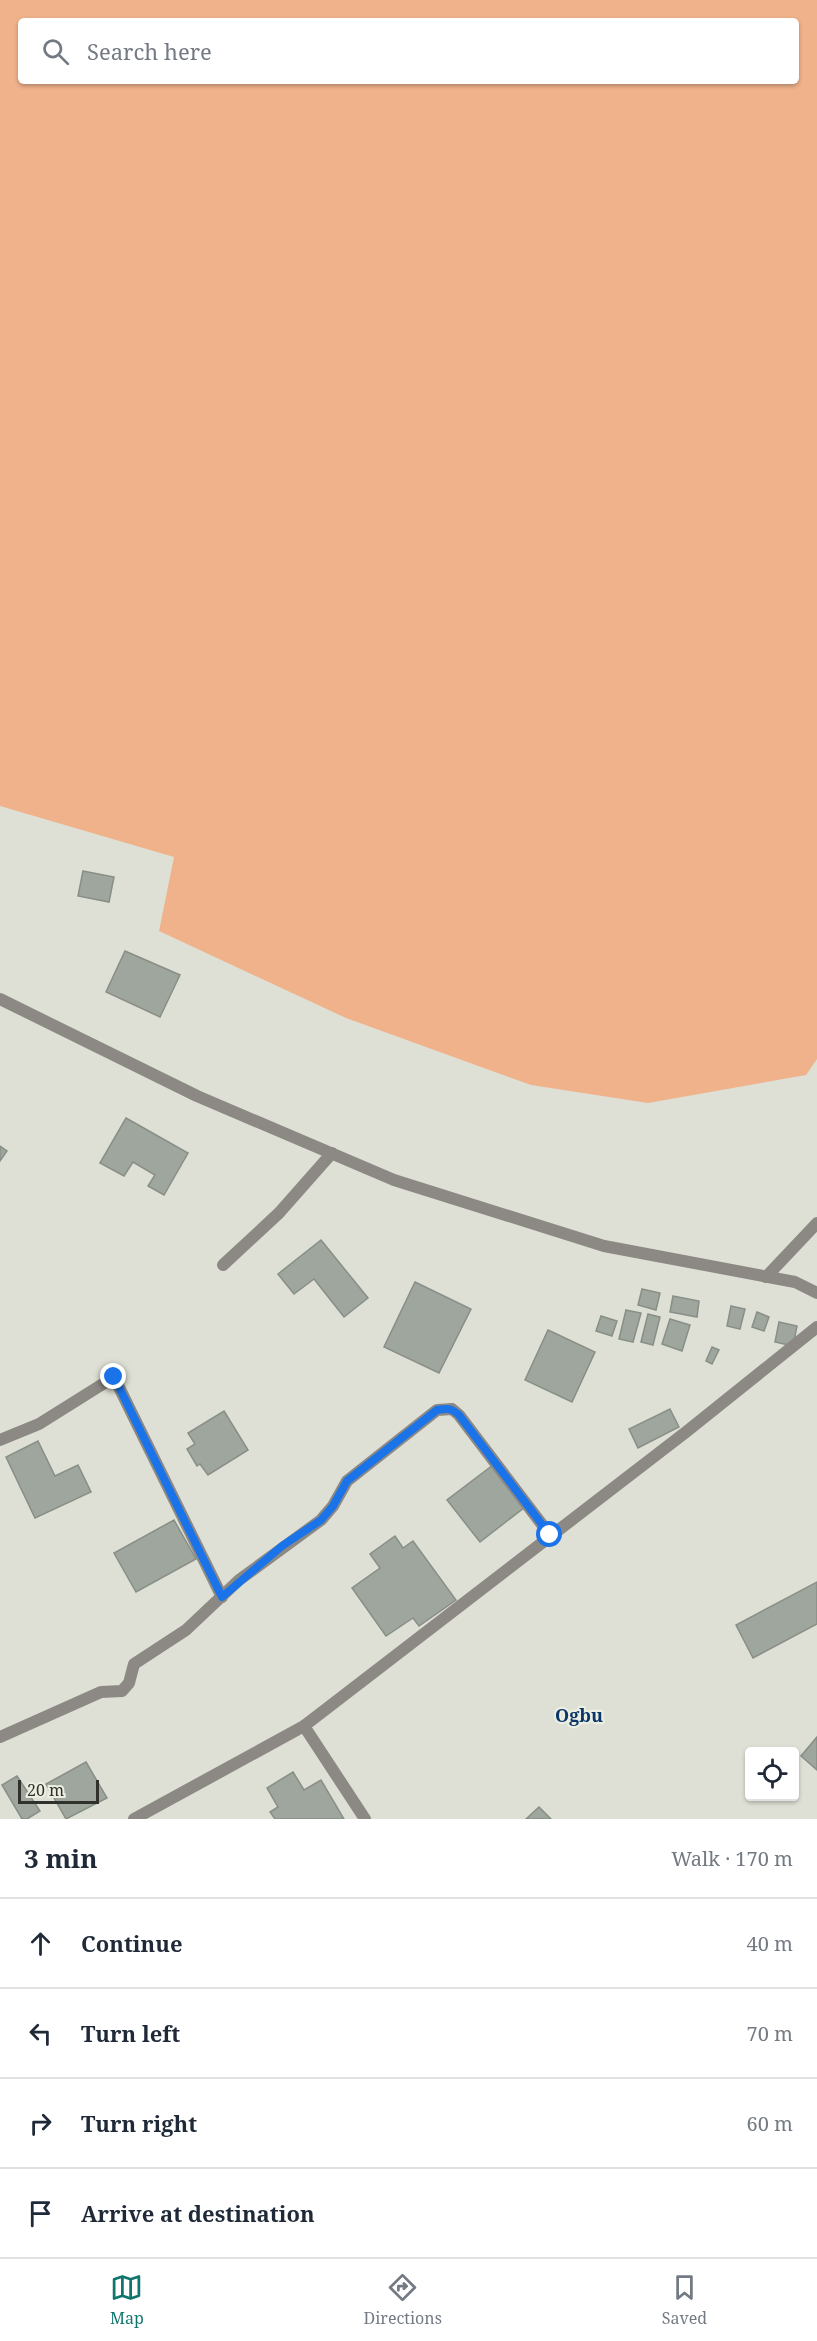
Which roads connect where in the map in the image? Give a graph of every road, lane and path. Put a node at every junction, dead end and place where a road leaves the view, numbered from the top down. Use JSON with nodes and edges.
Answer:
{"nodes":[{"id":1,"x":0,"y":999,"type":"edge"},
{"id":2,"x":332,"y":1153,"type":"junction"},
{"id":3,"x":817,"y":1223,"type":"edge"},
{"id":4,"x":223,"y":1265,"type":"dead end"},
{"id":5,"x":766,"y":1277,"type":"junction"},
{"id":6,"x":817,"y":1293,"type":"edge"},
{"id":7,"x":817,"y":1327,"type":"edge"},
{"id":8,"x":0,"y":1440,"type":"edge"},
{"id":9,"x":550,"y":1535,"type":"junction"},
{"id":10,"x":222,"y":1597,"type":"junction"},
{"id":11,"x":303,"y":1726,"type":"junction"},
{"id":12,"x":0,"y":1737,"type":"edge"},
{"id":13,"x":134,"y":1819,"type":"edge"},
{"id":14,"x":365,"y":1819,"type":"edge"}],
"edges":[{"from":1,"to":2,"type":"street"},
{"from":2,"to":4,"type":"street"},
{"from":2,"to":5,"type":"street"},
{"from":3,"to":5,"type":"street"},
{"from":5,"to":6,"type":"street"},
{"from":7,"to":9,"type":"street"},
{"from":8,"to":10,"type":"street"},
{"from":9,"to":10,"type":"street"},
{"from":9,"to":11,"type":"street"},
{"from":10,"to":12,"type":"street"},
{"from":11,"to":13,"type":"street"},
{"from":11,"to":14,"type":"street"}]}
